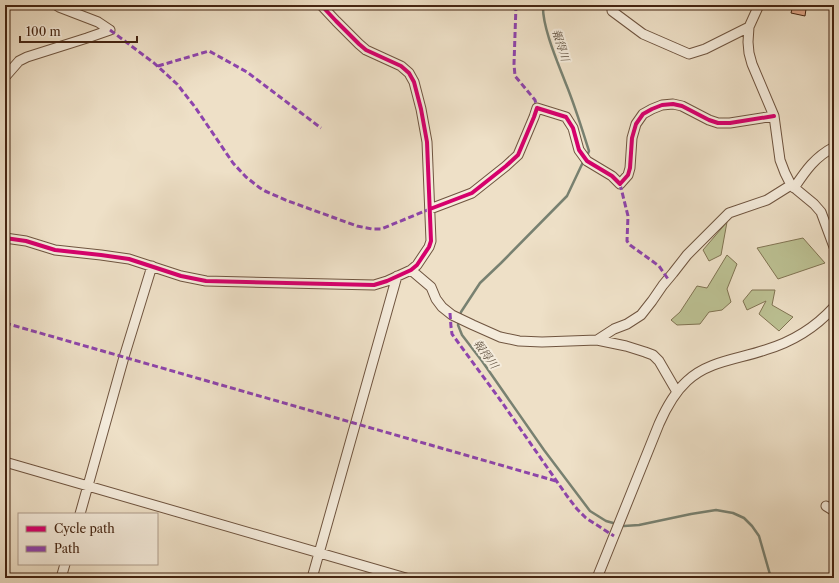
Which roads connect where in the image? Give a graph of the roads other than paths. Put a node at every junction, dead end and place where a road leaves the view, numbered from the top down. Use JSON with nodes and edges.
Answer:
{"nodes":[{"id":1,"x":56,"y":5,"type":"edge"},
{"id":2,"x":321,"y":5,"type":"edge"},
{"id":3,"x":612,"y":5,"type":"edge"},
{"id":4,"x":759,"y":5,"type":"edge"},
{"id":5,"x":749,"y":27,"type":"junction"},
{"id":6,"x":5,"y":77,"type":"edge"},
{"id":7,"x":774,"y":116,"type":"junction"},
{"id":8,"x":834,"y":147,"type":"edge"},
{"id":9,"x":793,"y":186,"type":"junction"},
{"id":10,"x":430,"y":209,"type":"junction"},
{"id":11,"x":5,"y":238,"type":"edge"},
{"id":12,"x":834,"y":247,"type":"edge"},
{"id":13,"x":152,"y":266,"type":"junction"},
{"id":14,"x":411,"y":270,"type":"junction"},
{"id":15,"x":397,"y":276,"type":"junction"},
{"id":16,"x":834,"y":307,"type":"edge"},
{"id":17,"x":597,"y":340,"type":"junction"},
{"id":18,"x":677,"y":392,"type":"junction"},
{"id":19,"x":5,"y":462,"type":"edge"},
{"id":20,"x":88,"y":486,"type":"junction"},
{"id":21,"x":80,"y":513,"type":"edge"},
{"id":22,"x":319,"y":553,"type":"junction"},
{"id":23,"x":65,"y":565,"type":"edge"},
{"id":24,"x":61,"y":578,"type":"edge"},
{"id":25,"x":312,"y":578,"type":"edge"},
{"id":26,"x":406,"y":578,"type":"edge"},
{"id":27,"x":597,"y":578,"type":"edge"}],
"edges":[{"from":1,"to":6,"type":"street"},
{"from":2,"to":10,"type":"street"},
{"from":3,"to":5,"type":"street"},
{"from":4,"to":5,"type":"street"},
{"from":5,"to":7,"type":"street"},
{"from":7,"to":9,"type":"street"},
{"from":7,"to":10,"type":"street"},
{"from":8,"to":9,"type":"street"},
{"from":9,"to":12,"type":"street"},
{"from":9,"to":17,"type":"street"},
{"from":10,"to":14,"type":"street"},
{"from":11,"to":13,"type":"street"},
{"from":13,"to":15,"type":"street"},
{"from":13,"to":20,"type":"street"},
{"from":14,"to":15,"type":"street"},
{"from":14,"to":17,"type":"street"},
{"from":15,"to":22,"type":"street"},
{"from":16,"to":18,"type":"street"},
{"from":17,"to":18,"type":"street"},
{"from":18,"to":27,"type":"street"},
{"from":19,"to":20,"type":"street"},
{"from":20,"to":21,"type":"street"},
{"from":20,"to":22,"type":"street"},
{"from":22,"to":25,"type":"street"},
{"from":22,"to":26,"type":"street"},
{"from":23,"to":24,"type":"street"}]}
